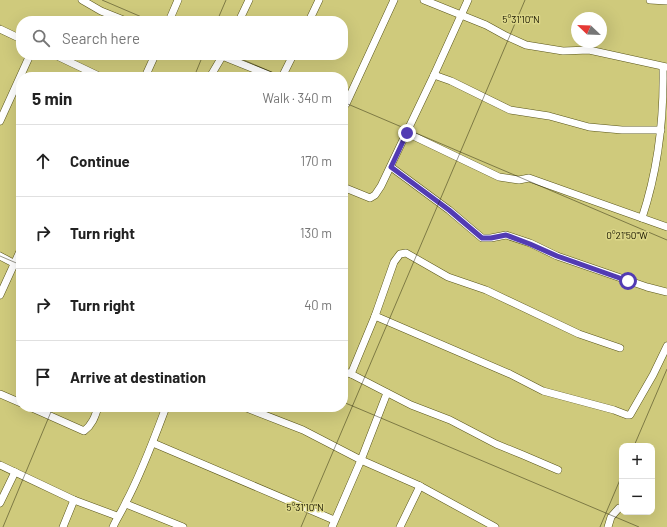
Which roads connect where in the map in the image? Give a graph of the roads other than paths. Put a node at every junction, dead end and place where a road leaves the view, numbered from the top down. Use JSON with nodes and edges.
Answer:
{"nodes":[{"id":1,"x":82,"y":0,"type":"edge"},
{"id":2,"x":178,"y":0,"type":"edge"},
{"id":3,"x":249,"y":0,"type":"edge"},
{"id":4,"x":319,"y":0,"type":"edge"},
{"id":5,"x":394,"y":0,"type":"edge"},
{"id":6,"x":424,"y":0,"type":"edge"},
{"id":7,"x":468,"y":0,"type":"edge"},
{"id":8,"x":650,"y":0,"type":"edge"},
{"id":9,"x":667,"y":1,"type":"edge"},
{"id":10,"x":461,"y":14,"type":"junction"},
{"id":11,"x":114,"y":16,"type":"edge"},
{"id":12,"x":171,"y":16,"type":"edge"},
{"id":13,"x":241,"y":16,"type":"edge"},
{"id":14,"x":311,"y":16,"type":"edge"},
{"id":15,"x":0,"y":29,"type":"edge"},
{"id":16,"x":16,"y":37,"type":"edge"},
{"id":17,"x":28,"y":60,"type":"edge"},
{"id":18,"x":65,"y":60,"type":"edge"},
{"id":19,"x":153,"y":60,"type":"edge"},
{"id":20,"x":220,"y":60,"type":"edge"},
{"id":21,"x":232,"y":60,"type":"edge"},
{"id":22,"x":290,"y":60,"type":"edge"},
{"id":23,"x":665,"y":67,"type":"edge"},
{"id":24,"x":22,"y":72,"type":"edge"},
{"id":25,"x":90,"y":72,"type":"edge"},
{"id":26,"x":147,"y":72,"type":"edge"},
{"id":27,"x":213,"y":72,"type":"edge"},
{"id":28,"x":262,"y":72,"type":"edge"},
{"id":29,"x":284,"y":72,"type":"edge"},
{"id":30,"x":434,"y":75,"type":"junction"},
{"id":31,"x":16,"y":86,"type":"edge"},
{"id":32,"x":348,"y":100,"type":"edge"},
{"id":33,"x":0,"y":121,"type":"edge"},
{"id":34,"x":661,"y":130,"type":"junction"},
{"id":35,"x":407,"y":133,"type":"junction"},
{"id":36,"x":391,"y":167,"type":"junction"},
{"id":37,"x":348,"y":188,"type":"edge"},
{"id":38,"x":642,"y":218,"type":"junction"},
{"id":39,"x":667,"y":227,"type":"edge"},
{"id":40,"x":0,"y":256,"type":"edge"},
{"id":41,"x":15,"y":264,"type":"joint"},
{"id":42,"x":667,"y":292,"type":"edge"},
{"id":43,"x":0,"y":295,"type":"edge"},
{"id":44,"x":375,"y":316,"type":"junction"},
{"id":45,"x":667,"y":346,"type":"edge"},
{"id":46,"x":620,"y":348,"type":"dead end"},
{"id":47,"x":664,"y":363,"type":"edge"},
{"id":48,"x":348,"y":373,"type":"edge"},
{"id":49,"x":351,"y":374,"type":"junction"},
{"id":50,"x":387,"y":393,"type":"junction"},
{"id":51,"x":0,"y":394,"type":"edge"},
{"id":52,"x":16,"y":401,"type":"edge"},
{"id":53,"x":41,"y":412,"type":"edge"},
{"id":54,"x":97,"y":412,"type":"edge"},
{"id":55,"x":164,"y":412,"type":"edge"},
{"id":56,"x":257,"y":412,"type":"edge"},
{"id":57,"x":153,"y":443,"type":"junction"},
{"id":58,"x":361,"y":460,"type":"junction"},
{"id":59,"x":0,"y":465,"type":"edge"},
{"id":60,"x":558,"y":470,"type":"dead end"},
{"id":61,"x":15,"y":472,"type":"junction"},
{"id":62,"x":420,"y":486,"type":"junction"},
{"id":63,"x":74,"y":500,"type":"junction"},
{"id":64,"x":0,"y":503,"type":"edge"},
{"id":65,"x":126,"y":504,"type":"junction"},
{"id":66,"x":619,"y":508,"type":"edge"},
{"id":67,"x":117,"y":516,"type":"junction"},
{"id":68,"x":333,"y":524,"type":"edge"},
{"id":69,"x":63,"y":527,"type":"edge"},
{"id":70,"x":113,"y":527,"type":"edge"},
{"id":71,"x":182,"y":527,"type":"edge"},
{"id":72,"x":400,"y":527,"type":"edge"},
{"id":73,"x":495,"y":527,"type":"edge"},
{"id":74,"x":608,"y":527,"type":"edge"}],
"edges":[{"from":1,"to":11,"type":"street"},
{"from":2,"to":12,"type":"street"},
{"from":3,"to":13,"type":"street"},
{"from":4,"to":14,"type":"street"},
{"from":5,"to":32,"type":"street"},
{"from":6,"to":10,"type":"street"},
{"from":7,"to":10,"type":"street"},
{"from":8,"to":9,"type":"street"},
{"from":10,"to":23,"type":"street"},
{"from":10,"to":30,"type":"street"},
{"from":15,"to":16,"type":"street"},
{"from":17,"to":24,"type":"street"},
{"from":18,"to":25,"type":"street"},
{"from":19,"to":26,"type":"street"},
{"from":20,"to":27,"type":"street"},
{"from":21,"to":28,"type":"street"},
{"from":22,"to":29,"type":"street"},
{"from":23,"to":34,"type":"street"},
{"from":30,"to":34,"type":"street"},
{"from":30,"to":35,"type":"street"},
{"from":31,"to":33,"type":"street"},
{"from":34,"to":38,"type":"street"},
{"from":35,"to":36,"type":"street"},
{"from":35,"to":38,"type":"street"},
{"from":36,"to":37,"type":"street"},
{"from":36,"to":42,"type":"street"},
{"from":38,"to":39,"type":"street"},
{"from":40,"to":41,"type":"street"},
{"from":41,"to":43,"type":"street"},
{"from":44,"to":46,"type":"street"},
{"from":44,"to":47,"type":"street"},
{"from":44,"to":49,"type":"street"},
{"from":45,"to":47,"type":"street"},
{"from":48,"to":49,"type":"street"},
{"from":49,"to":50,"type":"street"},
{"from":50,"to":58,"type":"street"},
{"from":50,"to":60,"type":"street"},
{"from":51,"to":52,"type":"street"},
{"from":53,"to":54,"type":"street"},
{"from":55,"to":57,"type":"street"},
{"from":56,"to":58,"type":"street"},
{"from":57,"to":65,"type":"street"},
{"from":57,"to":68,"type":"street"},
{"from":58,"to":62,"type":"street"},
{"from":58,"to":68,"type":"street"},
{"from":59,"to":61,"type":"street"},
{"from":61,"to":63,"type":"street"},
{"from":61,"to":64,"type":"street"},
{"from":62,"to":72,"type":"street"},
{"from":62,"to":73,"type":"street"},
{"from":63,"to":67,"type":"street"},
{"from":63,"to":69,"type":"street"},
{"from":65,"to":67,"type":"street"},
{"from":65,"to":71,"type":"street"},
{"from":66,"to":74,"type":"street"},
{"from":67,"to":70,"type":"street"}]}
